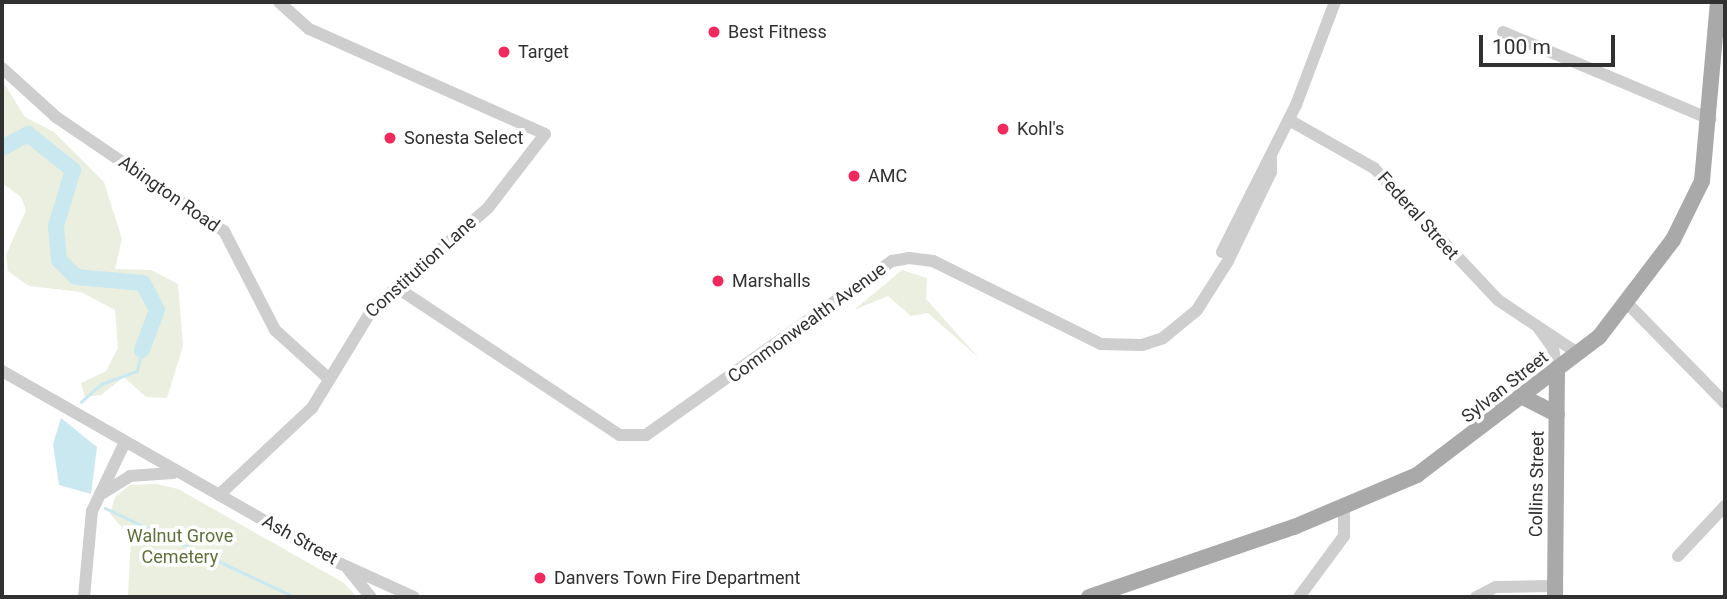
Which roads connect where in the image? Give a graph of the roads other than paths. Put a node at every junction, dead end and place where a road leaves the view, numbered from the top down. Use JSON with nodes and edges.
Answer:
{"nodes":[{"id":1,"x":279,"y":2,"type":"edge"},
{"id":2,"x":1335,"y":2,"type":"edge"},
{"id":3,"x":1718,"y":2,"type":"edge"},
{"id":4,"x":1503,"y":32,"type":"dead end"},
{"id":5,"x":2,"y":68,"type":"edge"},
{"id":6,"x":1710,"y":119,"type":"junction"},
{"id":7,"x":1289,"y":120,"type":"junction"},
{"id":8,"x":396,"y":287,"type":"junction"},
{"id":9,"x":1629,"y":305,"type":"junction"},
{"id":10,"x":1536,"y":326,"type":"junction"},
{"id":11,"x":1579,"y":354,"type":"junction"},
{"id":12,"x":2,"y":371,"type":"edge"},
{"id":13,"x":1557,"y":371,"type":"junction"},
{"id":14,"x":329,"y":379,"type":"junction"},
{"id":15,"x":1523,"y":397,"type":"junction"},
{"id":16,"x":1725,"y":403,"type":"edge"},
{"id":17,"x":1557,"y":414,"type":"junction"},
{"id":18,"x":125,"y":442,"type":"junction"},
{"id":19,"x":189,"y":478,"type":"junction"},
{"id":20,"x":219,"y":495,"type":"junction"},
{"id":21,"x":98,"y":499,"type":"junction"},
{"id":22,"x":1725,"y":506,"type":"edge"},
{"id":23,"x":1344,"y":508,"type":"junction"},
{"id":24,"x":1678,"y":556,"type":"dead end"},
{"id":25,"x":339,"y":563,"type":"junction"},
{"id":26,"x":393,"y":587,"type":"junction"},
{"id":27,"x":1555,"y":592,"type":"edge"},
{"id":28,"x":83,"y":597,"type":"edge"},
{"id":29,"x":371,"y":597,"type":"edge"},
{"id":30,"x":378,"y":597,"type":"edge"},
{"id":31,"x":414,"y":597,"type":"edge"},
{"id":32,"x":1089,"y":597,"type":"edge"},
{"id":33,"x":1299,"y":597,"type":"edge"},
{"id":34,"x":1476,"y":597,"type":"edge"}],
"edges":[{"from":1,"to":8,"type":"street","name":"Constitution Lane"},
{"from":2,"to":7,"type":"street","name":"Commonwealth Avenue"},
{"from":3,"to":6,"type":"main road","name":"Sylvan Street"},
{"from":4,"to":6,"type":"street"},
{"from":5,"to":14,"type":"street","name":"Abington Road"},
{"from":6,"to":9,"type":"main road","name":"Sylvan Street"},
{"from":7,"to":8,"type":"street","name":"Commonwealth Avenue"},
{"from":7,"to":10,"type":"street","name":"Federal Street"},
{"from":8,"to":14,"type":"street","name":"Constitution Lane"},
{"from":9,"to":11,"type":"main road","name":"Sylvan Street"},
{"from":9,"to":16,"type":"street"},
{"from":10,"to":11,"type":"street","name":"Federal Street"},
{"from":10,"to":13,"type":"street","name":"Federal Street"},
{"from":11,"to":13,"type":"main road","name":"Sylvan Street"},
{"from":12,"to":18,"type":"street","name":"Ash Street"},
{"from":13,"to":15,"type":"main road","name":"Sylvan Street"},
{"from":13,"to":17,"type":"main road","name":"Collins Street"},
{"from":14,"to":20,"type":"street","name":"Constitution Lane"},
{"from":15,"to":17,"type":"main road"},
{"from":15,"to":23,"type":"main road","name":"Sylvan Street"},
{"from":17,"to":27,"type":"main road","name":"Collins Street"},
{"from":18,"to":19,"type":"street","name":"Ash Street"},
{"from":18,"to":21,"type":"street"},
{"from":19,"to":20,"type":"street","name":"Ash Street"},
{"from":19,"to":21,"type":"street","name":"Ash Street"},
{"from":20,"to":25,"type":"street","name":"Ash Street"},
{"from":21,"to":28,"type":"street"},
{"from":22,"to":24,"type":"street"},
{"from":23,"to":32,"type":"main road","name":"Sylvan Street"},
{"from":23,"to":33,"type":"street"},
{"from":25,"to":26,"type":"street","name":"Ash Street"},
{"from":25,"to":29,"type":"street"},
{"from":26,"to":30,"type":"street"},
{"from":26,"to":31,"type":"street","name":"Ash Street"},
{"from":27,"to":34,"type":"street"}]}
